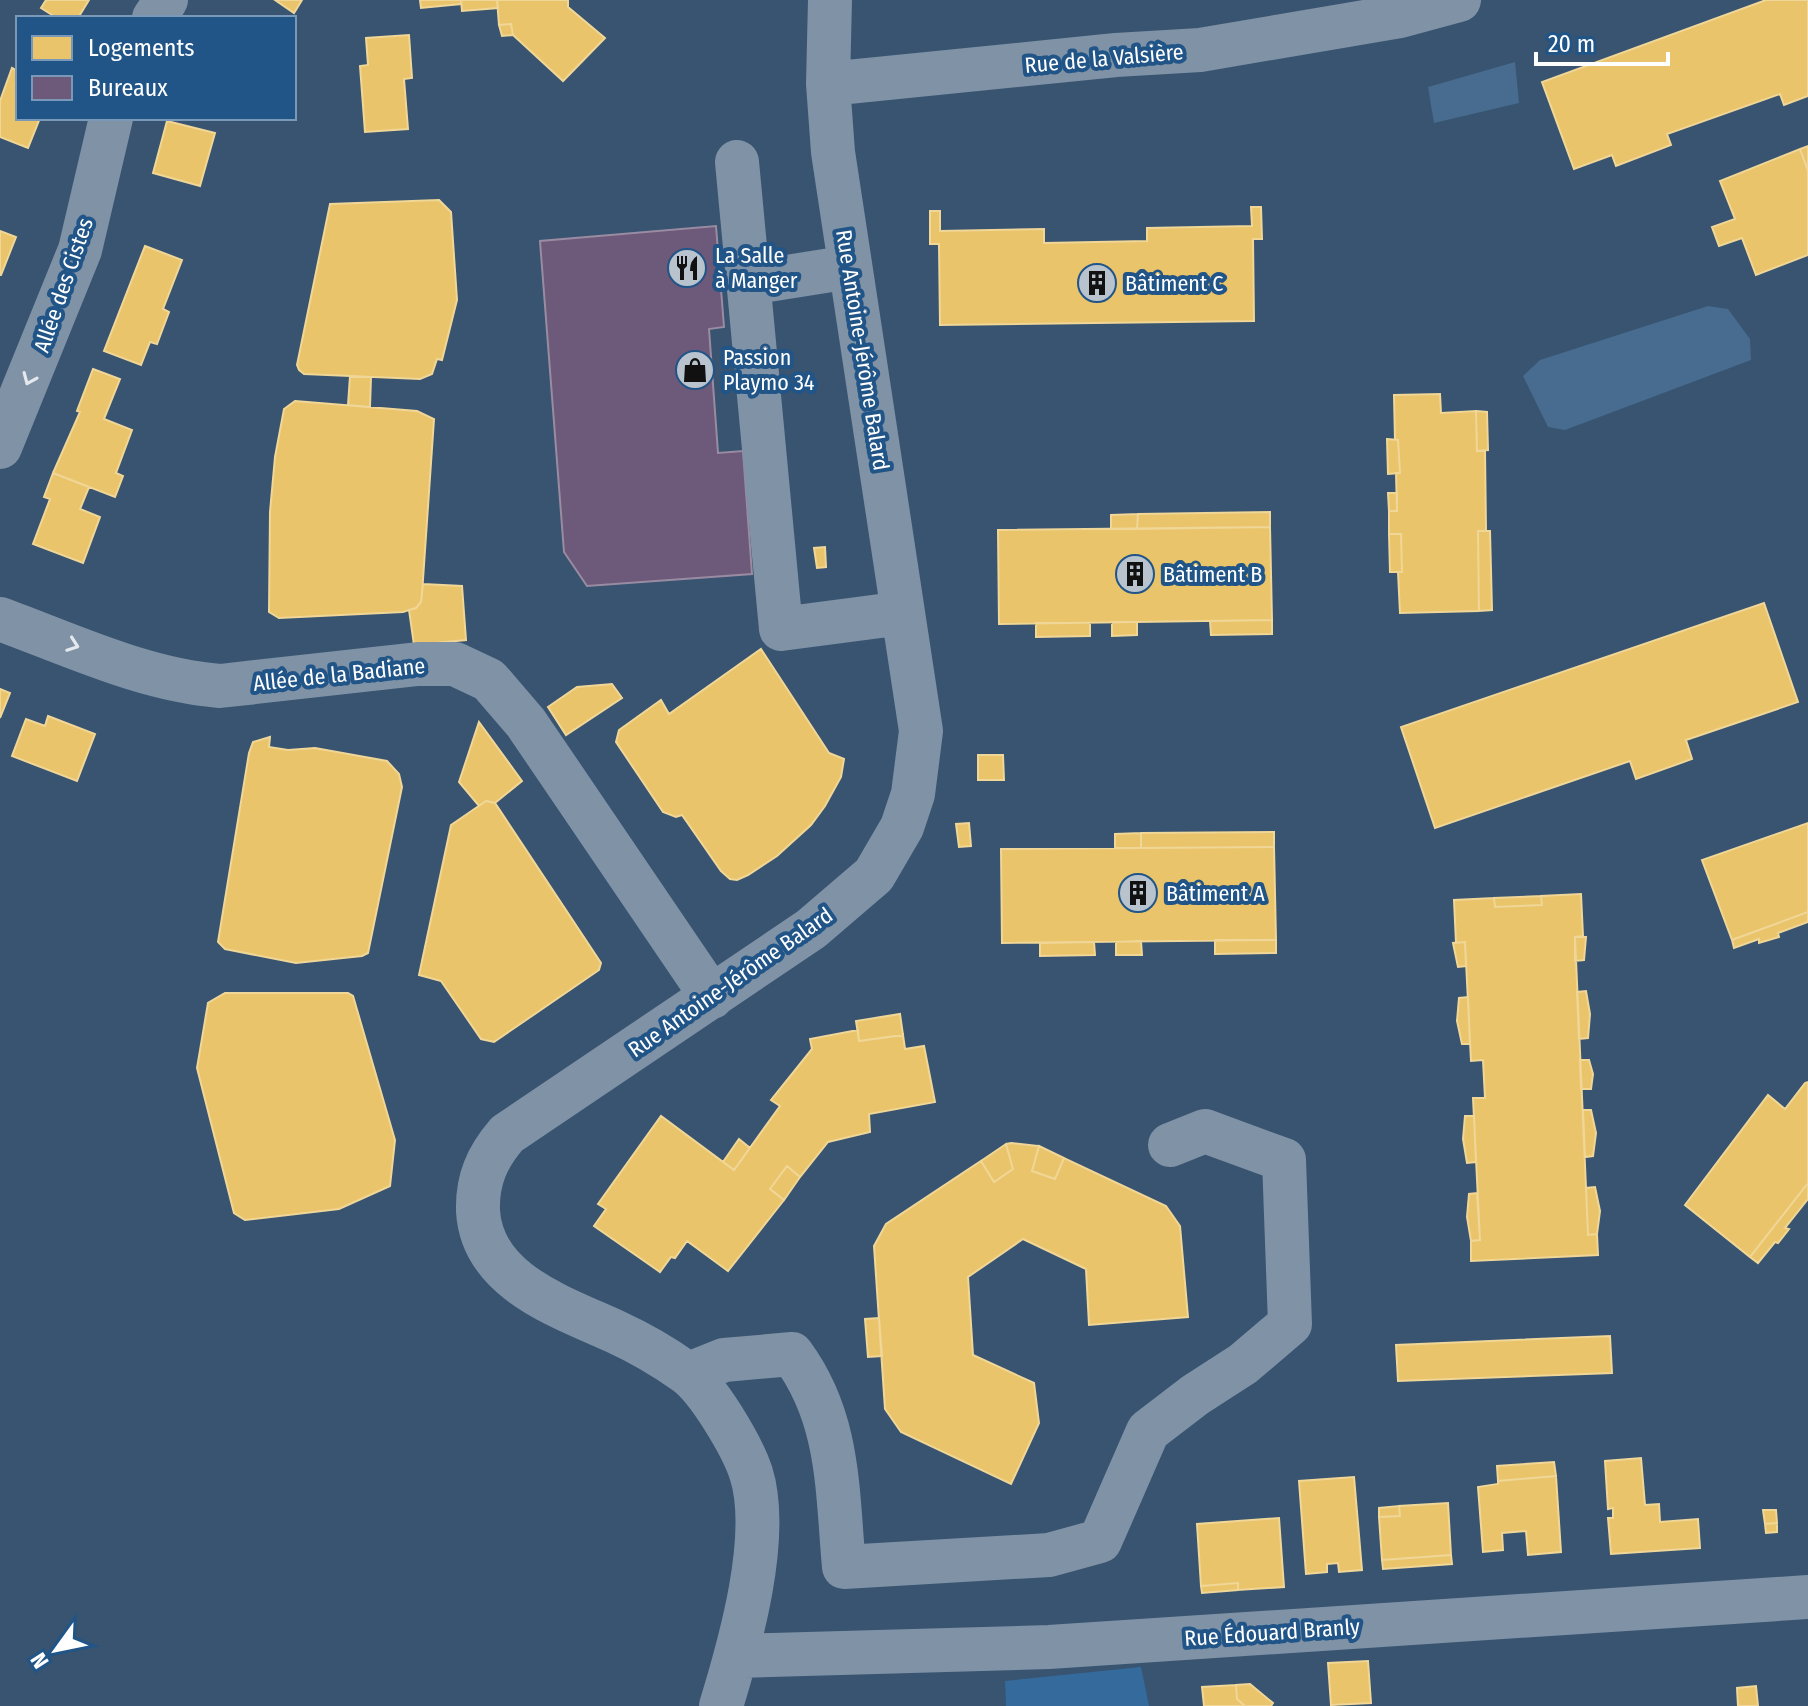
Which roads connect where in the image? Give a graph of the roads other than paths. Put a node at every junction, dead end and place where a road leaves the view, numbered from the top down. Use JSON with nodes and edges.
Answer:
{"nodes":[{"id":1,"x":830,"y":0,"type":"edge"},
{"id":2,"x":1459,"y":0,"type":"edge"},
{"id":3,"x":828,"y":84,"type":"junction"},
{"id":4,"x":111,"y":120,"type":"edge"},
{"id":5,"x":737,"y":162,"type":"dead end"},
{"id":6,"x":850,"y":267,"type":"junction"},
{"id":7,"x":749,"y":283,"type":"junction"},
{"id":8,"x":0,"y":447,"type":"edge"},
{"id":9,"x":903,"y":613,"type":"junction"},
{"id":10,"x":0,"y":619,"type":"edge"},
{"id":11,"x":712,"y":997,"type":"junction"},
{"id":12,"x":1170,"y":1145,"type":"dead end"},
{"id":13,"x":689,"y":1374,"type":"junction"},
{"id":14,"x":1789,"y":1598,"type":"edge"},
{"id":15,"x":736,"y":1656,"type":"junction"},
{"id":16,"x":721,"y":1706,"type":"edge"}],
"edges":[{"from":1,"to":3,"type":"street"},
{"from":2,"to":3,"type":"street","name":"Rue de la Valsière"},
{"from":3,"to":6,"type":"street","name":"Rue Antoine-Jérôme Balard"},
{"from":4,"to":8,"type":"street","name":"Allée des Cistes","one_way":true},
{"from":5,"to":7,"type":"street"},
{"from":6,"to":7,"type":"street"},
{"from":6,"to":9,"type":"street","name":"Rue Antoine-Jérôme Balard"},
{"from":7,"to":9,"type":"street"},
{"from":9,"to":11,"type":"street","name":"Rue Antoine-Jérôme Balard"},
{"from":10,"to":11,"type":"street","name":"Allée de la Badiane","one_way":true},
{"from":11,"to":13,"type":"street","name":"Rue Antoine-Jérôme Balard"},
{"from":12,"to":13,"type":"street"},
{"from":13,"to":15,"type":"street","name":"Rue Antoine-Jérôme Balard"},
{"from":14,"to":15,"type":"street","name":"Rue Édouard Branly"},
{"from":15,"to":16,"type":"street","name":"Rue Antoine-Jérôme Balard"}]}
